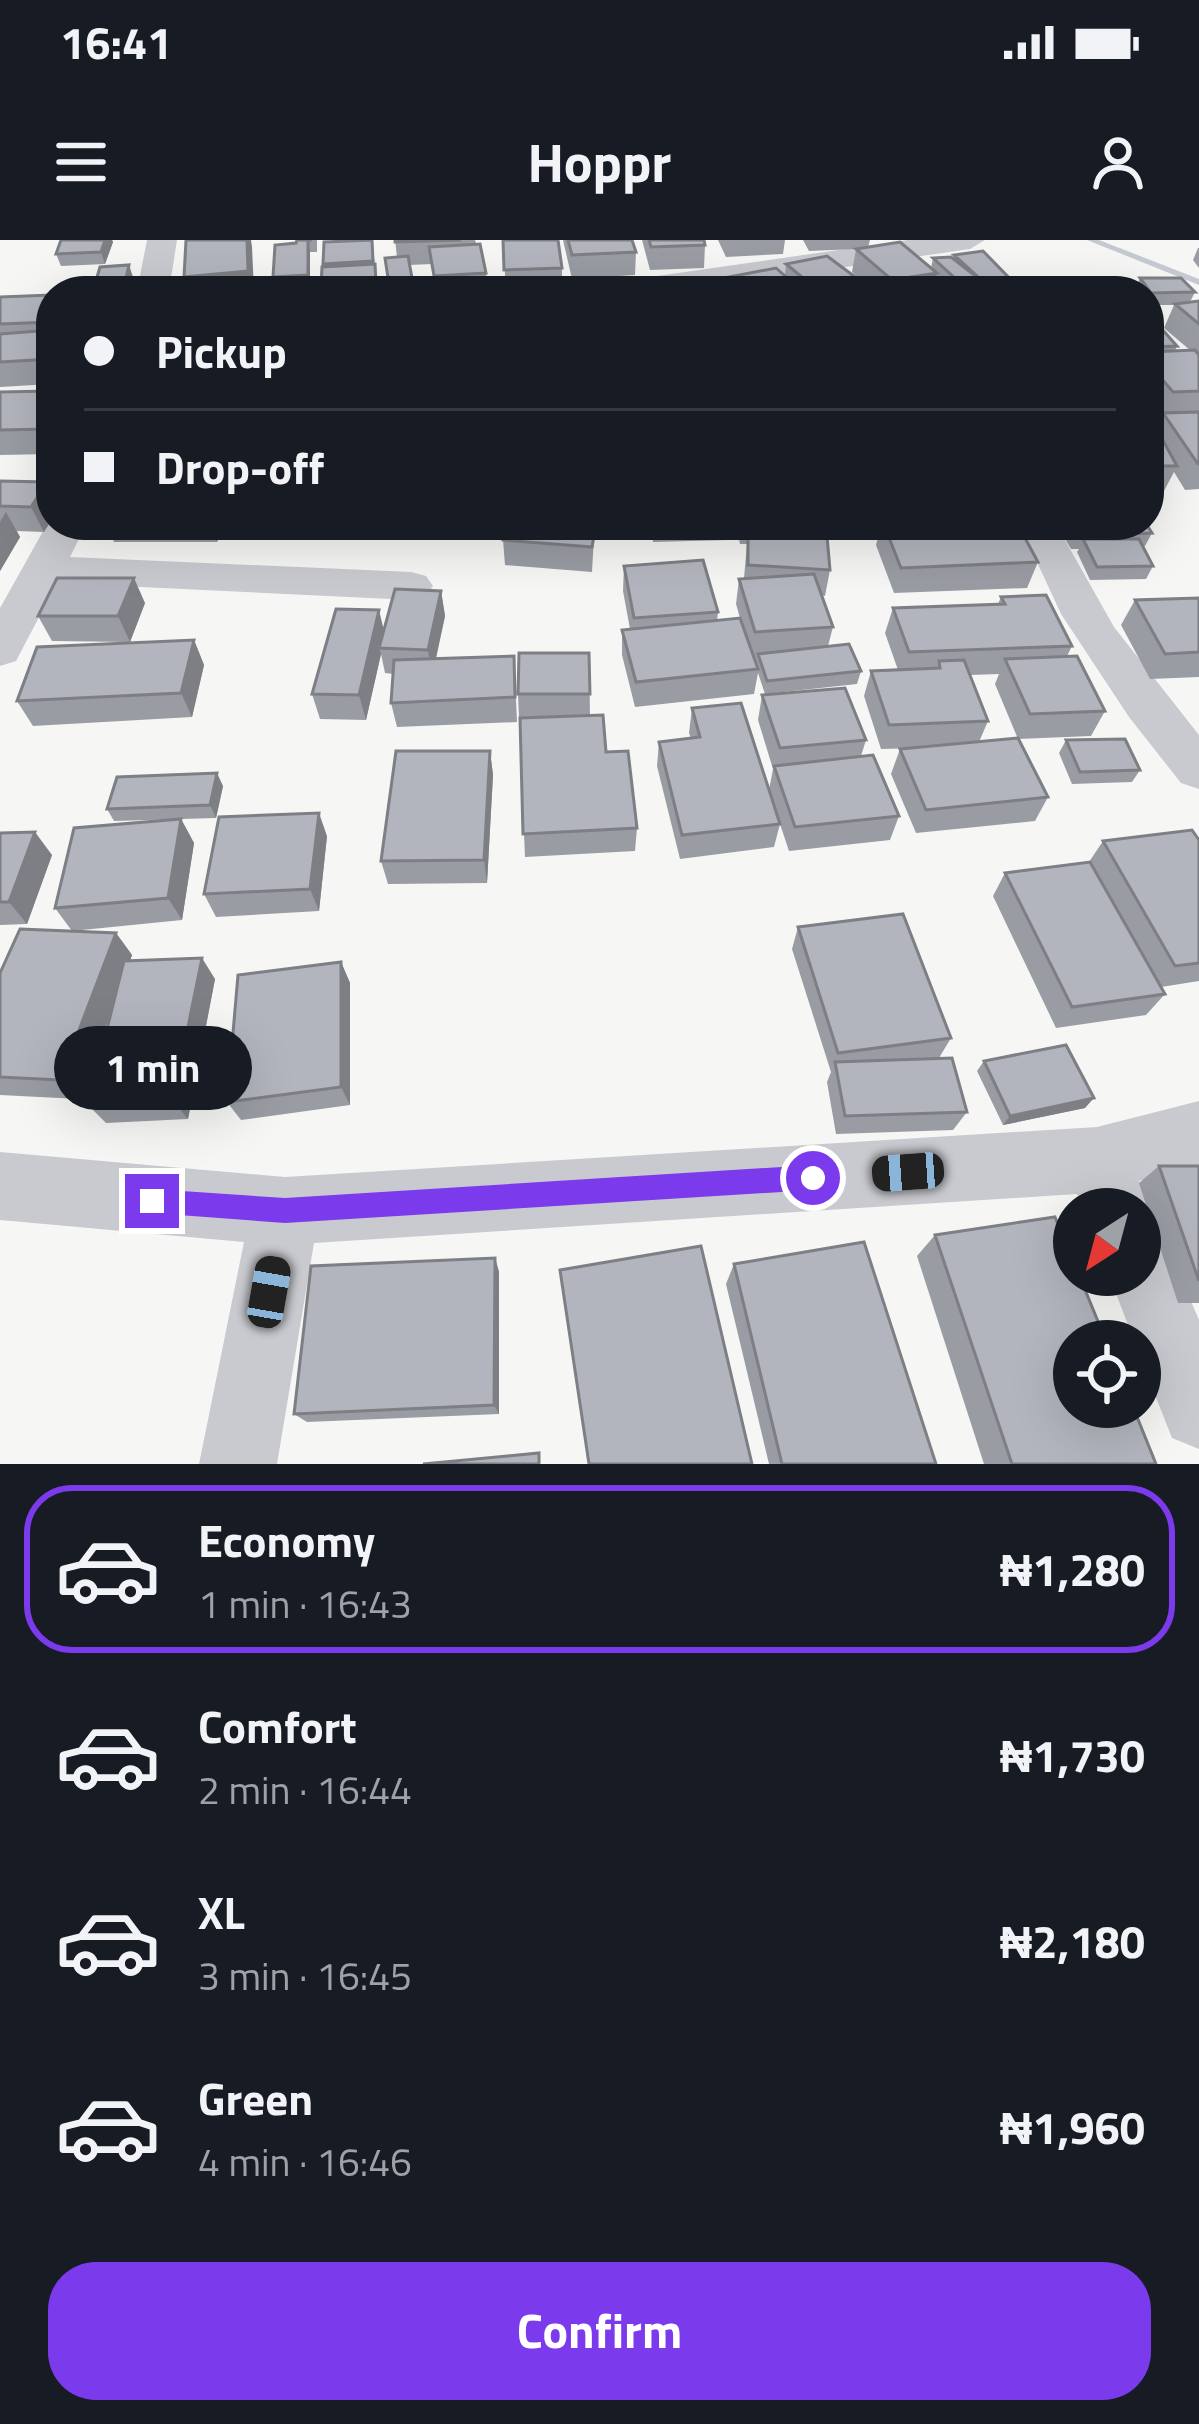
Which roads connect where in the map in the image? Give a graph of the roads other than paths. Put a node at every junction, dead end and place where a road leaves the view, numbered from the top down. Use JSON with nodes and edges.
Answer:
{"nodes":[{"id":1,"x":162,"y":240,"type":"edge"},
{"id":2,"x":970,"y":240,"type":"edge"},
{"id":3,"x":156,"y":276,"type":"edge"},
{"id":4,"x":719,"y":276,"type":"edge"},
{"id":5,"x":59,"y":540,"type":"edge"},
{"id":6,"x":1045,"y":540,"type":"edge"},
{"id":7,"x":45,"y":569,"type":"junction"},
{"id":8,"x":411,"y":586,"type":"edge"},
{"id":9,"x":0,"y":650,"type":"edge"},
{"id":10,"x":1199,"y":770,"type":"edge"},
{"id":11,"x":1199,"y":1133,"type":"edge"},
{"id":12,"x":1107,"y":1184,"type":"edge"},
{"id":13,"x":0,"y":1186,"type":"edge"},
{"id":14,"x":285,"y":1211,"type":"junction"},
{"id":15,"x":1153,"y":1296,"type":"edge"},
{"id":16,"x":1199,"y":1411,"type":"edge"},
{"id":17,"x":238,"y":1464,"type":"edge"}],
"edges":[{"from":1,"to":3,"type":"street"},
{"from":2,"to":4,"type":"street"},
{"from":5,"to":7,"type":"street"},
{"from":6,"to":10,"type":"street"},
{"from":7,"to":8,"type":"street"},
{"from":7,"to":9,"type":"street"},
{"from":11,"to":12,"type":"street"},
{"from":12,"to":14,"type":"street"},
{"from":13,"to":14,"type":"street"},
{"from":14,"to":17,"type":"street"},
{"from":15,"to":16,"type":"street"}]}
